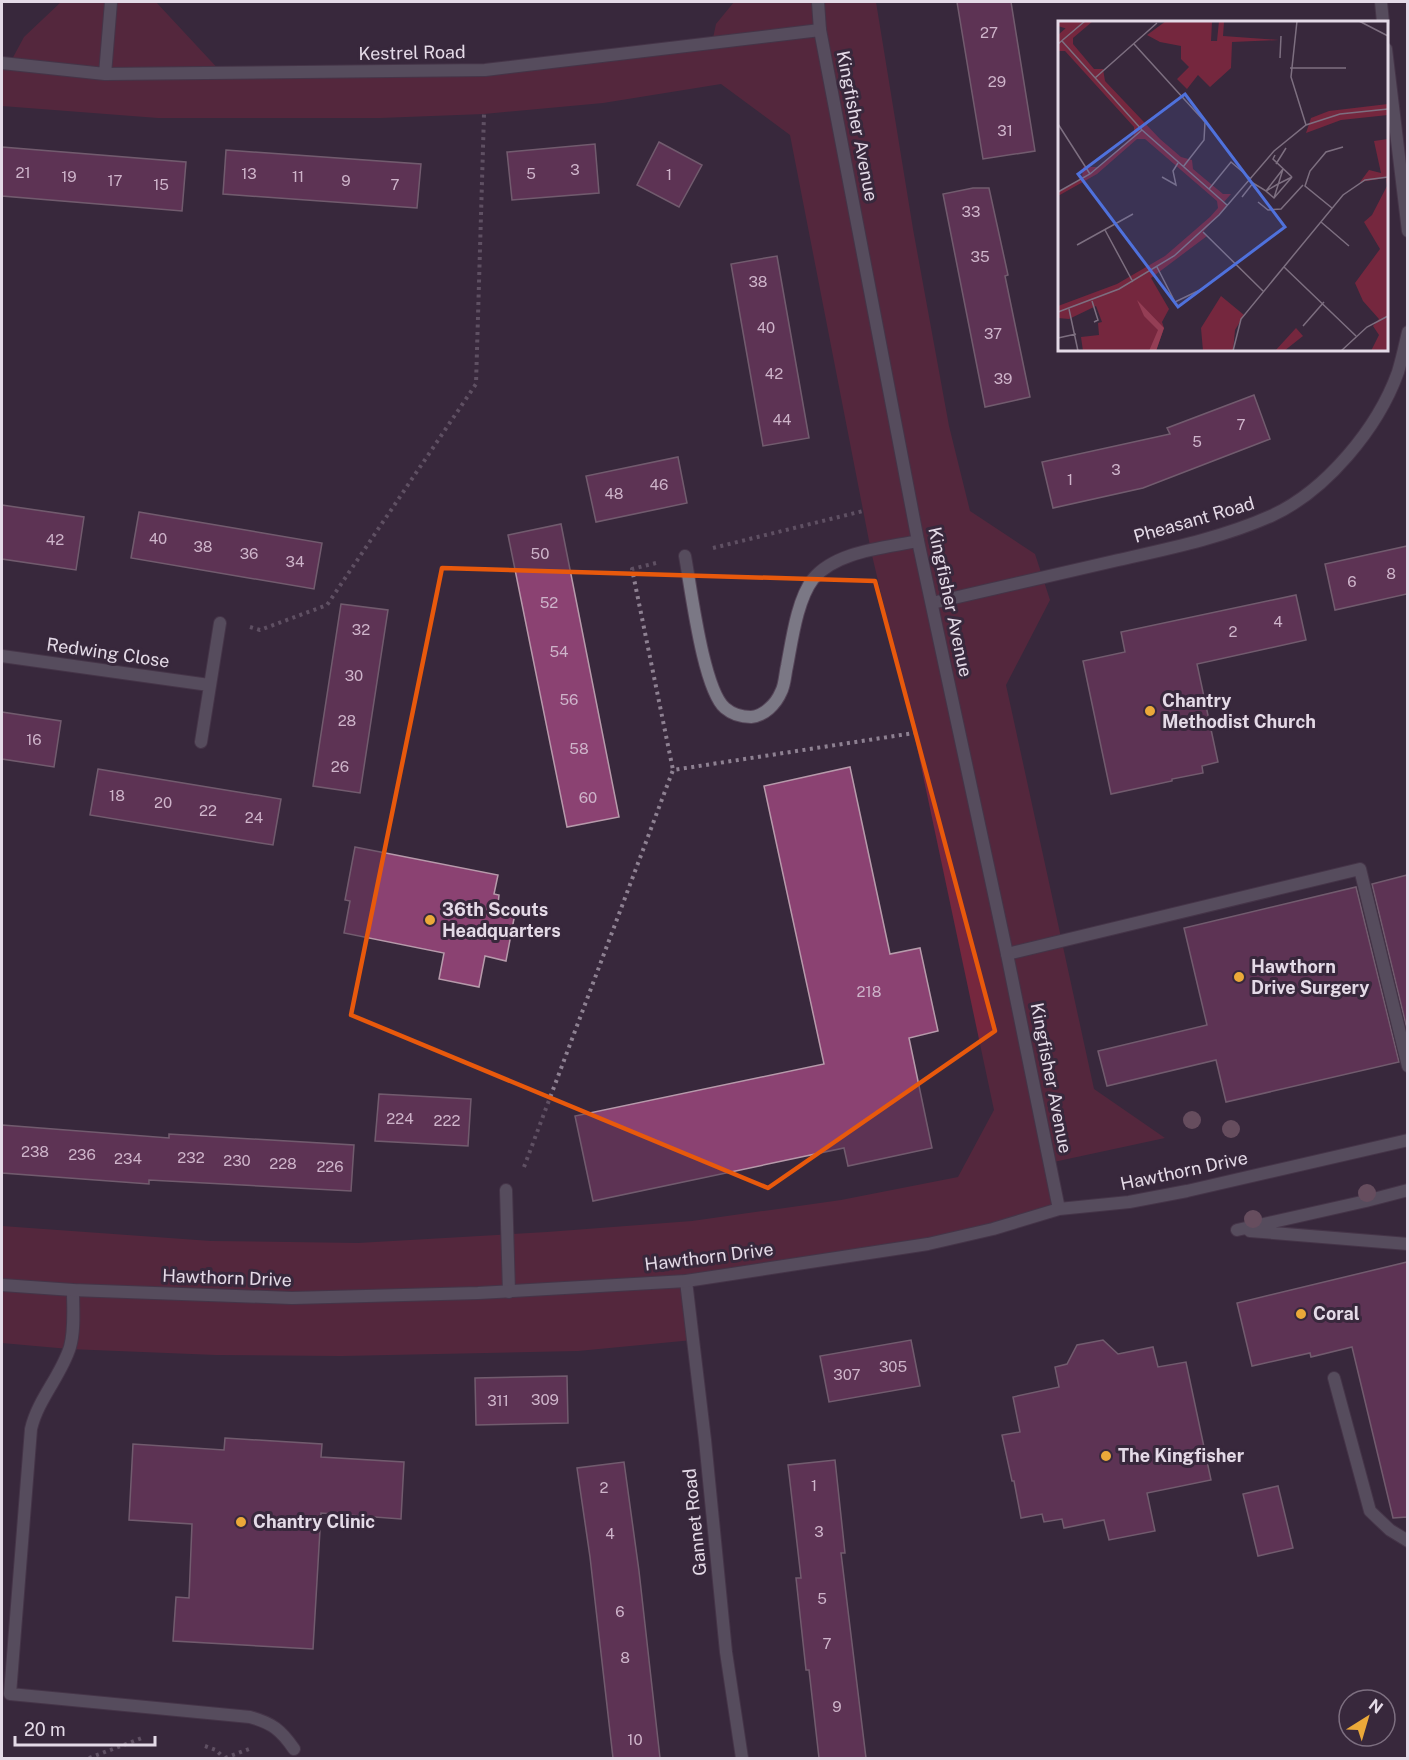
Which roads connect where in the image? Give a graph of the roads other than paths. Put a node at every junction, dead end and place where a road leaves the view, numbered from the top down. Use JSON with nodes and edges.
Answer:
{"nodes":[{"id":1,"x":111,"y":2,"type":"edge"},
{"id":2,"x":818,"y":2,"type":"edge"},
{"id":3,"x":1381,"y":2,"type":"edge"},
{"id":4,"x":1383,"y":21,"type":"edge"},
{"id":5,"x":820,"y":30,"type":"junction"},
{"id":6,"x":2,"y":63,"type":"edge"},
{"id":7,"x":1388,"y":66,"type":"edge"},
{"id":8,"x":105,"y":74,"type":"junction"},
{"id":9,"x":1407,"y":231,"type":"edge"},
{"id":10,"x":1407,"y":332,"type":"edge"},
{"id":11,"x":918,"y":541,"type":"junction"},
{"id":12,"x":685,"y":556,"type":"dead end"},
{"id":13,"x":932,"y":603,"type":"junction"},
{"id":14,"x":220,"y":623,"type":"dead end"},
{"id":15,"x":2,"y":656,"type":"edge"},
{"id":16,"x":209,"y":685,"type":"junction"},
{"id":17,"x":201,"y":742,"type":"dead end"},
{"id":18,"x":1007,"y":954,"type":"junction"},
{"id":19,"x":1407,"y":1066,"type":"edge"},
{"id":20,"x":1407,"y":1140,"type":"edge"},
{"id":21,"x":506,"y":1190,"type":"dead end"},
{"id":22,"x":1407,"y":1190,"type":"edge"},
{"id":23,"x":1059,"y":1209,"type":"junction"},
{"id":24,"x":1407,"y":1245,"type":"edge"},
{"id":25,"x":686,"y":1281,"type":"junction"},
{"id":26,"x":2,"y":1285,"type":"edge"},
{"id":27,"x":73,"y":1290,"type":"junction"},
{"id":28,"x":509,"y":1292,"type":"junction"},
{"id":29,"x":1334,"y":1378,"type":"dead end"},
{"id":30,"x":1407,"y":1541,"type":"edge"},
{"id":31,"x":294,"y":1749,"type":"dead end"},
{"id":32,"x":742,"y":1758,"type":"edge"}],
"edges":[{"from":1,"to":8,"type":"street"},
{"from":2,"to":5,"type":"street","name":"Kingfisher Avenue"},
{"from":3,"to":4,"type":"street"},
{"from":5,"to":8,"type":"street","name":"Kestrel Road"},
{"from":5,"to":11,"type":"street","name":"Kingfisher Avenue"},
{"from":6,"to":8,"type":"street","name":"Kestrel Road"},
{"from":7,"to":9,"type":"street"},
{"from":10,"to":13,"type":"street","name":"Pheasant Road"},
{"from":11,"to":12,"type":"street"},
{"from":11,"to":13,"type":"street","name":"Kingfisher Avenue"},
{"from":13,"to":18,"type":"street","name":"Kingfisher Avenue"},
{"from":14,"to":16,"type":"street"},
{"from":15,"to":16,"type":"street","name":"Redwing Close"},
{"from":16,"to":17,"type":"street"},
{"from":18,"to":19,"type":"street"},
{"from":18,"to":23,"type":"street","name":"Kingfisher Avenue"},
{"from":20,"to":23,"type":"street","name":"Hawthorn Drive"},
{"from":21,"to":28,"type":"street"},
{"from":22,"to":24,"type":"street"},
{"from":23,"to":25,"type":"street","name":"Hawthorn Drive"},
{"from":25,"to":28,"type":"street","name":"Hawthorn Drive"},
{"from":25,"to":32,"type":"street","name":"Gannet Road"},
{"from":26,"to":27,"type":"street","name":"Hawthorn Drive"},
{"from":27,"to":28,"type":"street","name":"Hawthorn Drive"},
{"from":27,"to":31,"type":"street"},
{"from":29,"to":30,"type":"street"}]}
